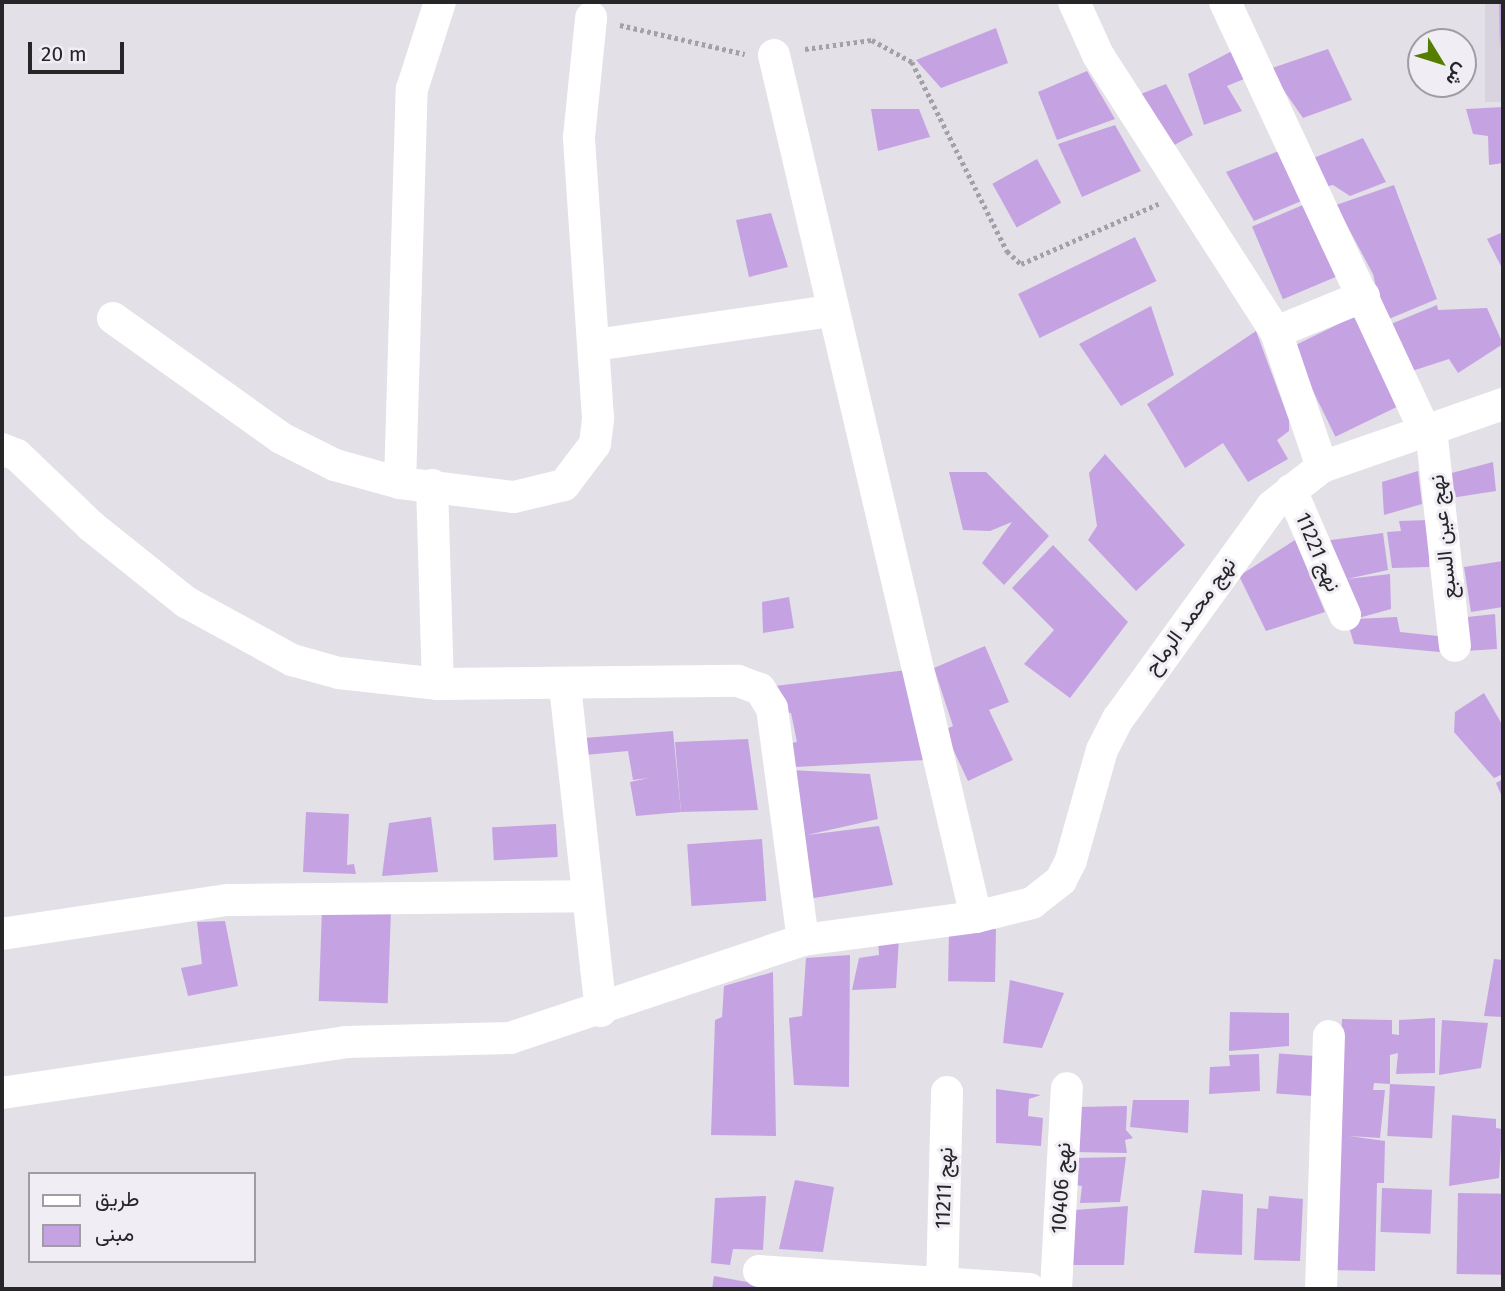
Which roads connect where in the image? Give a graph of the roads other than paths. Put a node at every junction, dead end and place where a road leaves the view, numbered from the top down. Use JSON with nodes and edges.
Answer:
{"nodes":[{"id":1,"x":440,"y":2,"type":"edge"},
{"id":2,"x":1074,"y":2,"type":"edge"},
{"id":3,"x":1225,"y":2,"type":"edge"},
{"id":4,"x":591,"y":18,"type":"road end"},
{"id":5,"x":774,"y":55,"type":"road end"},
{"id":6,"x":1364,"y":296,"type":"junction"},
{"id":7,"x":830,"y":312,"type":"junction"},
{"id":8,"x":113,"y":318,"type":"dead end"},
{"id":9,"x":1276,"y":332,"type":"junction"},
{"id":10,"x":595,"y":345,"type":"junction"},
{"id":11,"x":1503,"y":404,"type":"edge"},
{"id":12,"x":1428,"y":430,"type":"junction"},
{"id":13,"x":2,"y":449,"type":"edge"},
{"id":14,"x":1322,"y":467,"type":"junction"},
{"id":15,"x":400,"y":483,"type":"junction"},
{"id":16,"x":432,"y":485,"type":"junction"},
{"id":17,"x":1291,"y":490,"type":"junction"},
{"id":18,"x":1345,"y":615,"type":"dead end"},
{"id":19,"x":1455,"y":646,"type":"dead end"},
{"id":20,"x":438,"y":684,"type":"junction"},
{"id":21,"x":565,"y":686,"type":"junction"},
{"id":22,"x":584,"y":896,"type":"junction"},
{"id":23,"x":976,"y":917,"type":"junction"},
{"id":24,"x":2,"y":934,"type":"edge"},
{"id":25,"x":803,"y":940,"type":"junction"},
{"id":26,"x":601,"y":1011,"type":"junction"},
{"id":27,"x":1329,"y":1035,"type":"dead end"},
{"id":28,"x":1067,"y":1087,"type":"dead end"},
{"id":29,"x":947,"y":1092,"type":"dead end"},
{"id":30,"x":2,"y":1093,"type":"edge"},
{"id":31,"x":758,"y":1271,"type":"dead end"},
{"id":32,"x":942,"y":1285,"type":"junction"},
{"id":33,"x":1029,"y":1289,"type":"edge"},
{"id":34,"x":1056,"y":1289,"type":"edge"},
{"id":35,"x":1321,"y":1289,"type":"edge"}],
"edges":[{"from":1,"to":15,"type":"street"},
{"from":2,"to":9,"type":"street"},
{"from":3,"to":6,"type":"street","name":"نهج عين السبع"},
{"from":4,"to":10,"type":"street"},
{"from":5,"to":7,"type":"street"},
{"from":6,"to":9,"type":"street"},
{"from":6,"to":12,"type":"street","name":"نهج عين السبع"},
{"from":7,"to":10,"type":"street"},
{"from":7,"to":23,"type":"street"},
{"from":8,"to":15,"type":"street"},
{"from":9,"to":14,"type":"street"},
{"from":10,"to":16,"type":"street"},
{"from":11,"to":12,"type":"street","name":"نهج محمد الرماح"},
{"from":12,"to":14,"type":"street","name":"نهج محمد الرماح"},
{"from":12,"to":19,"type":"street","name":"نهج عين السبع"},
{"from":13,"to":20,"type":"street"},
{"from":14,"to":17,"type":"street","name":"نهج محمد الرماح"},
{"from":15,"to":16,"type":"street"},
{"from":16,"to":20,"type":"street"},
{"from":17,"to":18,"type":"street","name":"نهج 11221"},
{"from":17,"to":23,"type":"street","name":"نهج محمد الرماح"},
{"from":20,"to":21,"type":"street"},
{"from":21,"to":22,"type":"street"},
{"from":21,"to":25,"type":"street"},
{"from":22,"to":24,"type":"street"},
{"from":22,"to":26,"type":"street"},
{"from":23,"to":25,"type":"street","name":"نهج محمد الرماح"},
{"from":25,"to":26,"type":"street","name":"نهج محمد الرماح"},
{"from":26,"to":30,"type":"street","name":"نهج محمد الرماح"},
{"from":27,"to":35,"type":"street"},
{"from":28,"to":34,"type":"street","name":"نهج 10406"},
{"from":29,"to":32,"type":"street","name":"نهج 11211"},
{"from":31,"to":32,"type":"street"},
{"from":32,"to":33,"type":"street"}]}
